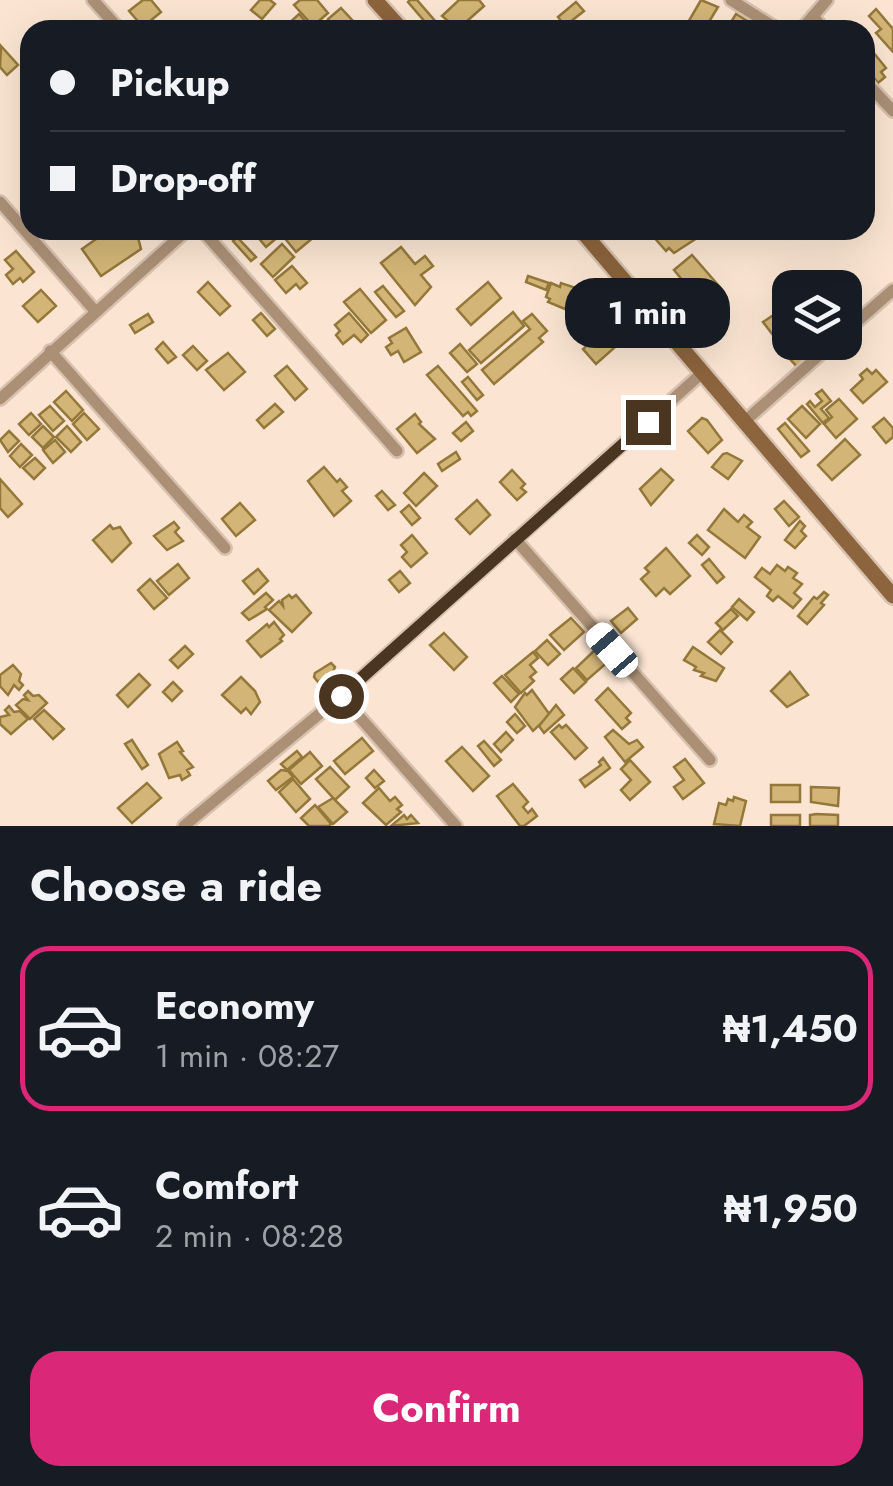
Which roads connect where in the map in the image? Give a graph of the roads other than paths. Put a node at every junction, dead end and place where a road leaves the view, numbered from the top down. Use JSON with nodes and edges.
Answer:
{"nodes":[{"id":1,"x":93,"y":0,"type":"edge"},
{"id":2,"x":375,"y":0,"type":"edge"},
{"id":3,"x":730,"y":0,"type":"edge"},
{"id":4,"x":828,"y":0,"type":"edge"},
{"id":5,"x":813,"y":16,"type":"junction"},
{"id":6,"x":111,"y":20,"type":"edge"},
{"id":7,"x":393,"y":20,"type":"edge"},
{"id":8,"x":763,"y":20,"type":"edge"},
{"id":9,"x":810,"y":20,"type":"edge"},
{"id":10,"x":816,"y":20,"type":"edge"},
{"id":11,"x":875,"y":92,"type":"edge"},
{"id":12,"x":893,"y":112,"type":"edge"},
{"id":13,"x":0,"y":202,"type":"edge"},
{"id":14,"x":20,"y":225,"type":"edge"},
{"id":15,"x":33,"y":240,"type":"edge"},
{"id":16,"x":175,"y":240,"type":"edge"},
{"id":17,"x":211,"y":240,"type":"edge"},
{"id":18,"x":590,"y":240,"type":"edge"},
{"id":19,"x":893,"y":290,"type":"edge"},
{"id":20,"x":95,"y":311,"type":"junction"},
{"id":21,"x":862,"y":317,"type":"edge"},
{"id":22,"x":50,"y":351,"type":"junction"},
{"id":23,"x":814,"y":360,"type":"edge"},
{"id":24,"x":700,"y":374,"type":"junction"},
{"id":25,"x":0,"y":399,"type":"edge"},
{"id":26,"x":744,"y":422,"type":"junction"},
{"id":27,"x":397,"y":451,"type":"dead end"},
{"id":28,"x":515,"y":540,"type":"junction"},
{"id":29,"x":225,"y":548,"type":"dead end"},
{"id":30,"x":893,"y":596,"type":"edge"},
{"id":31,"x":341,"y":696,"type":"junction"},
{"id":32,"x":710,"y":760,"type":"dead end"},
{"id":33,"x":184,"y":826,"type":"edge"},
{"id":34,"x":456,"y":826,"type":"edge"}],
"edges":[{"from":1,"to":6,"type":"street"},
{"from":2,"to":7,"type":"street"},
{"from":3,"to":8,"type":"street"},
{"from":4,"to":5,"type":"street"},
{"from":5,"to":9,"type":"street"},
{"from":5,"to":10,"type":"street"},
{"from":11,"to":12,"type":"street"},
{"from":13,"to":14,"type":"street"},
{"from":15,"to":20,"type":"street"},
{"from":16,"to":20,"type":"street"},
{"from":17,"to":27,"type":"street"},
{"from":18,"to":24,"type":"street"},
{"from":19,"to":21,"type":"street"},
{"from":20,"to":22,"type":"street"},
{"from":22,"to":25,"type":"street"},
{"from":22,"to":29,"type":"street"},
{"from":23,"to":26,"type":"street"},
{"from":24,"to":26,"type":"street"},
{"from":24,"to":28,"type":"street"},
{"from":26,"to":30,"type":"street"},
{"from":28,"to":31,"type":"street"},
{"from":28,"to":32,"type":"street"},
{"from":31,"to":33,"type":"street"},
{"from":31,"to":34,"type":"street"}]}
